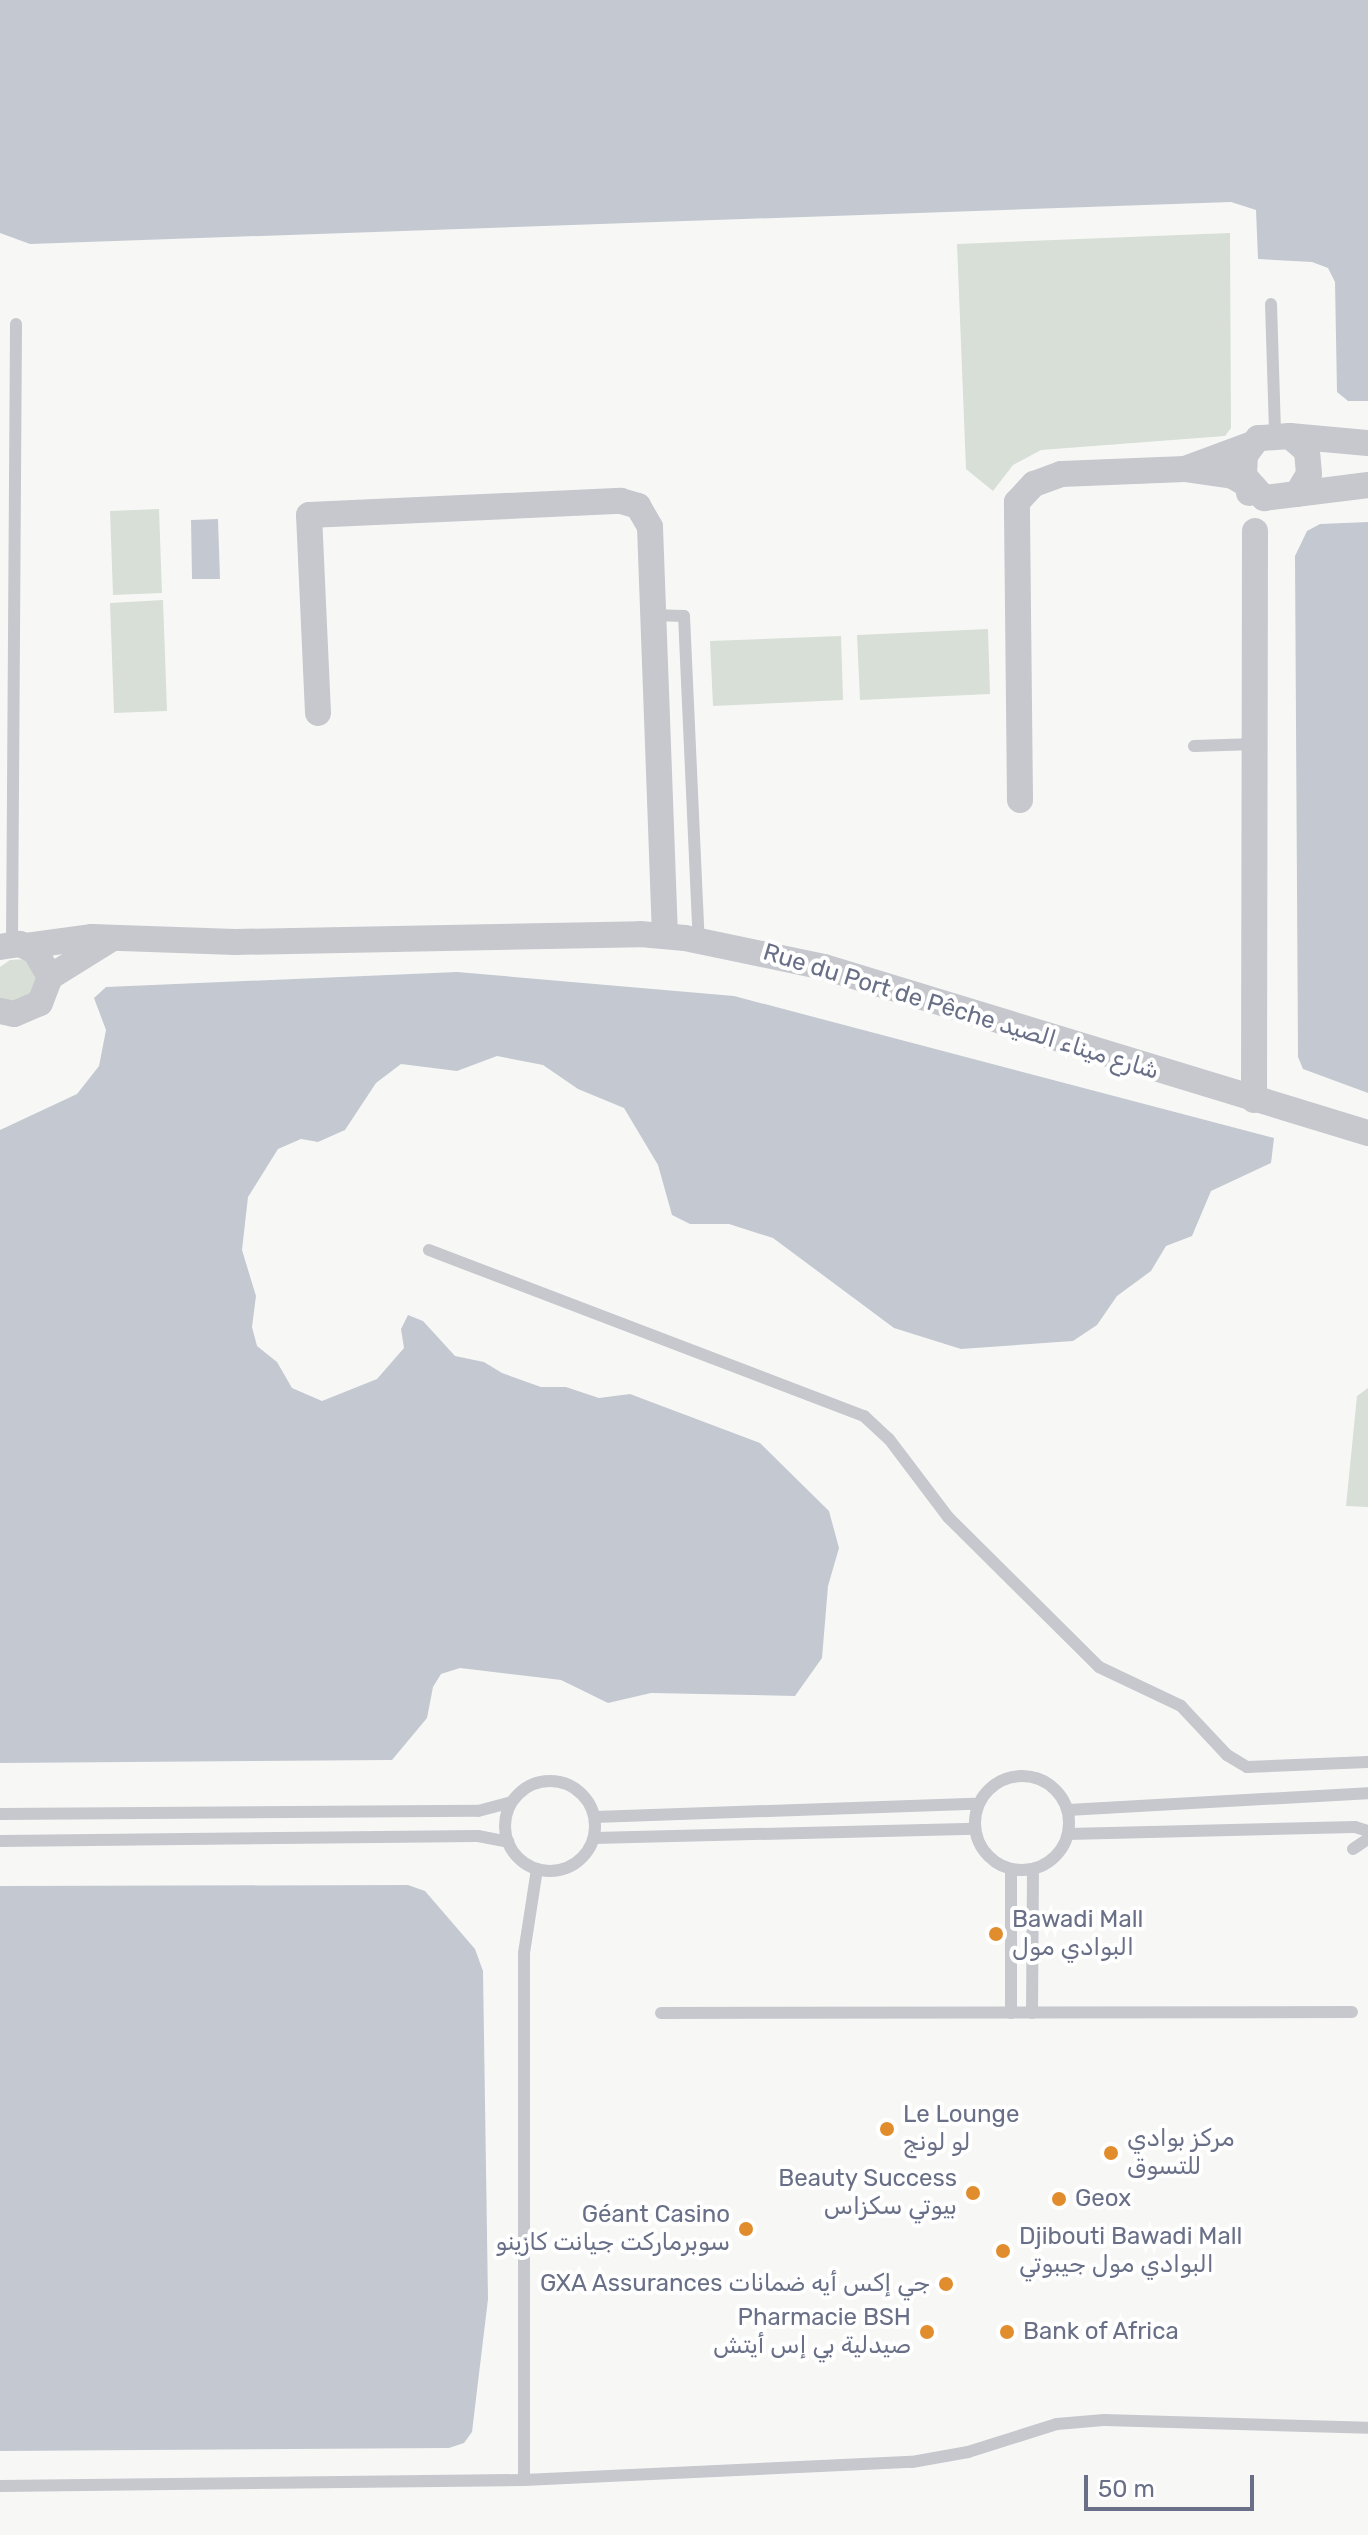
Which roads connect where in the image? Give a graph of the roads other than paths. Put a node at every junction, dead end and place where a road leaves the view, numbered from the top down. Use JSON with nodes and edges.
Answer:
{"nodes":[{"id":1,"x":1271,"y":304,"type":"dead end"},
{"id":2,"x":16,"y":324,"type":"dead end"},
{"id":3,"x":1282,"y":434,"type":"junction"},
{"id":4,"x":1368,"y":443,"type":"edge"},
{"id":5,"x":1250,"y":445,"type":"junction"},
{"id":6,"x":1185,"y":469,"type":"junction"},
{"id":7,"x":1248,"y":485,"type":"junction"},
{"id":8,"x":1368,"y":485,"type":"edge"},
{"id":9,"x":1292,"y":496,"type":"junction"},
{"id":10,"x":1255,"y":531,"type":"junction"},
{"id":11,"x":653,"y":615,"type":"junction"},
{"id":12,"x":318,"y":713,"type":"dead end"},
{"id":13,"x":1255,"y":744,"type":"junction"},
{"id":14,"x":1194,"y":746,"type":"dead end"},
{"id":15,"x":1020,"y":800,"type":"dead end"},
{"id":16,"x":665,"y":936,"type":"junction"},
{"id":17,"x":114,"y":938,"type":"junction"},
{"id":18,"x":699,"y":941,"type":"junction"},
{"id":19,"x":13,"y":946,"type":"edge"},
{"id":20,"x":50,"y":977,"type":"junction"},
{"id":21,"x":0,"y":1011,"type":"edge"},
{"id":22,"x":1254,"y":1100,"type":"junction"},
{"id":23,"x":1368,"y":1133,"type":"edge"},
{"id":24,"x":429,"y":1250,"type":"dead end"},
{"id":25,"x":1368,"y":1762,"type":"edge"},
{"id":26,"x":1368,"y":1793,"type":"edge"},
{"id":27,"x":511,"y":1802,"type":"junction"},
{"id":28,"x":974,"y":1804,"type":"junction"},
{"id":29,"x":1068,"y":1810,"type":"junction"},
{"id":30,"x":0,"y":1814,"type":"edge"},
{"id":31,"x":595,"y":1817,"type":"junction"},
{"id":32,"x":975,"y":1829,"type":"junction"},
{"id":33,"x":1368,"y":1831,"type":"edge"},
{"id":34,"x":1068,"y":1834,"type":"junction"},
{"id":35,"x":594,"y":1838,"type":"junction"},
{"id":36,"x":1368,"y":1839,"type":"edge"},
{"id":37,"x":0,"y":1841,"type":"edge"},
{"id":38,"x":508,"y":1842,"type":"junction"},
{"id":39,"x":1353,"y":1849,"type":"dead end"},
{"id":40,"x":537,"y":1869,"type":"junction"},
{"id":41,"x":1011,"y":1869,"type":"junction"},
{"id":42,"x":1033,"y":1869,"type":"junction"},
{"id":43,"x":1352,"y":2012,"type":"dead end"},
{"id":44,"x":661,"y":2013,"type":"dead end"},
{"id":45,"x":1011,"y":2013,"type":"junction"},
{"id":46,"x":1032,"y":2013,"type":"junction"},
{"id":47,"x":1368,"y":2428,"type":"edge"},
{"id":48,"x":524,"y":2480,"type":"junction"},
{"id":49,"x":0,"y":2486,"type":"edge"}],
"edges":[{"from":1,"to":3,"type":"lane"},
{"from":2,"to":19,"type":"lane"},
{"from":3,"to":4,"type":"street"},
{"from":3,"to":5,"type":"street"},
{"from":3,"to":9,"type":"street"},
{"from":5,"to":6,"type":"street"},
{"from":5,"to":7,"type":"street"},
{"from":6,"to":7,"type":"street"},
{"from":6,"to":15,"type":"street"},
{"from":7,"to":9,"type":"street"},
{"from":7,"to":10,"type":"street"},
{"from":8,"to":9,"type":"street"},
{"from":9,"to":10,"type":"street"},
{"from":10,"to":13,"type":"street"},
{"from":11,"to":12,"type":"street"},
{"from":11,"to":16,"type":"street"},
{"from":11,"to":18,"type":"lane"},
{"from":13,"to":14,"type":"lane"},
{"from":13,"to":22,"type":"street"},
{"from":16,"to":17,"type":"street","name":"Rue du Port de Pêche شارع ميناء الصيد"},
{"from":16,"to":18,"type":"street","name":"Rue du Port de Pêche شارع ميناء الصيد"},
{"from":17,"to":19,"type":"street","name":"Rue du Port de Pêche شارع ميناء الصيد"},
{"from":17,"to":20,"type":"street"},
{"from":18,"to":22,"type":"street","name":"Rue du Port de Pêche شارع ميناء الصيد"},
{"from":19,"to":20,"type":"street"},
{"from":20,"to":21,"type":"street"},
{"from":22,"to":23,"type":"street","name":"Rue du Port de Pêche شارع ميناء الصيد"},
{"from":24,"to":25,"type":"lane"},
{"from":26,"to":29,"type":"lane"},
{"from":27,"to":30,"type":"lane"},
{"from":27,"to":31,"type":"lane"},
{"from":27,"to":38,"type":"lane"},
{"from":28,"to":29,"type":"lane"},
{"from":28,"to":31,"type":"lane"},
{"from":28,"to":32,"type":"lane"},
{"from":29,"to":34,"type":"lane"},
{"from":31,"to":35,"type":"lane"},
{"from":32,"to":35,"type":"lane"},
{"from":32,"to":41,"type":"lane"},
{"from":33,"to":34,"type":"lane"},
{"from":34,"to":42,"type":"lane"},
{"from":35,"to":40,"type":"lane"},
{"from":36,"to":39,"type":"lane"},
{"from":37,"to":38,"type":"lane"},
{"from":38,"to":40,"type":"lane"},
{"from":40,"to":48,"type":"lane"},
{"from":41,"to":42,"type":"lane"},
{"from":41,"to":45,"type":"lane"},
{"from":42,"to":46,"type":"lane"},
{"from":43,"to":46,"type":"lane"},
{"from":44,"to":45,"type":"lane"},
{"from":45,"to":46,"type":"lane"},
{"from":47,"to":48,"type":"lane"},
{"from":48,"to":49,"type":"lane"}]}
